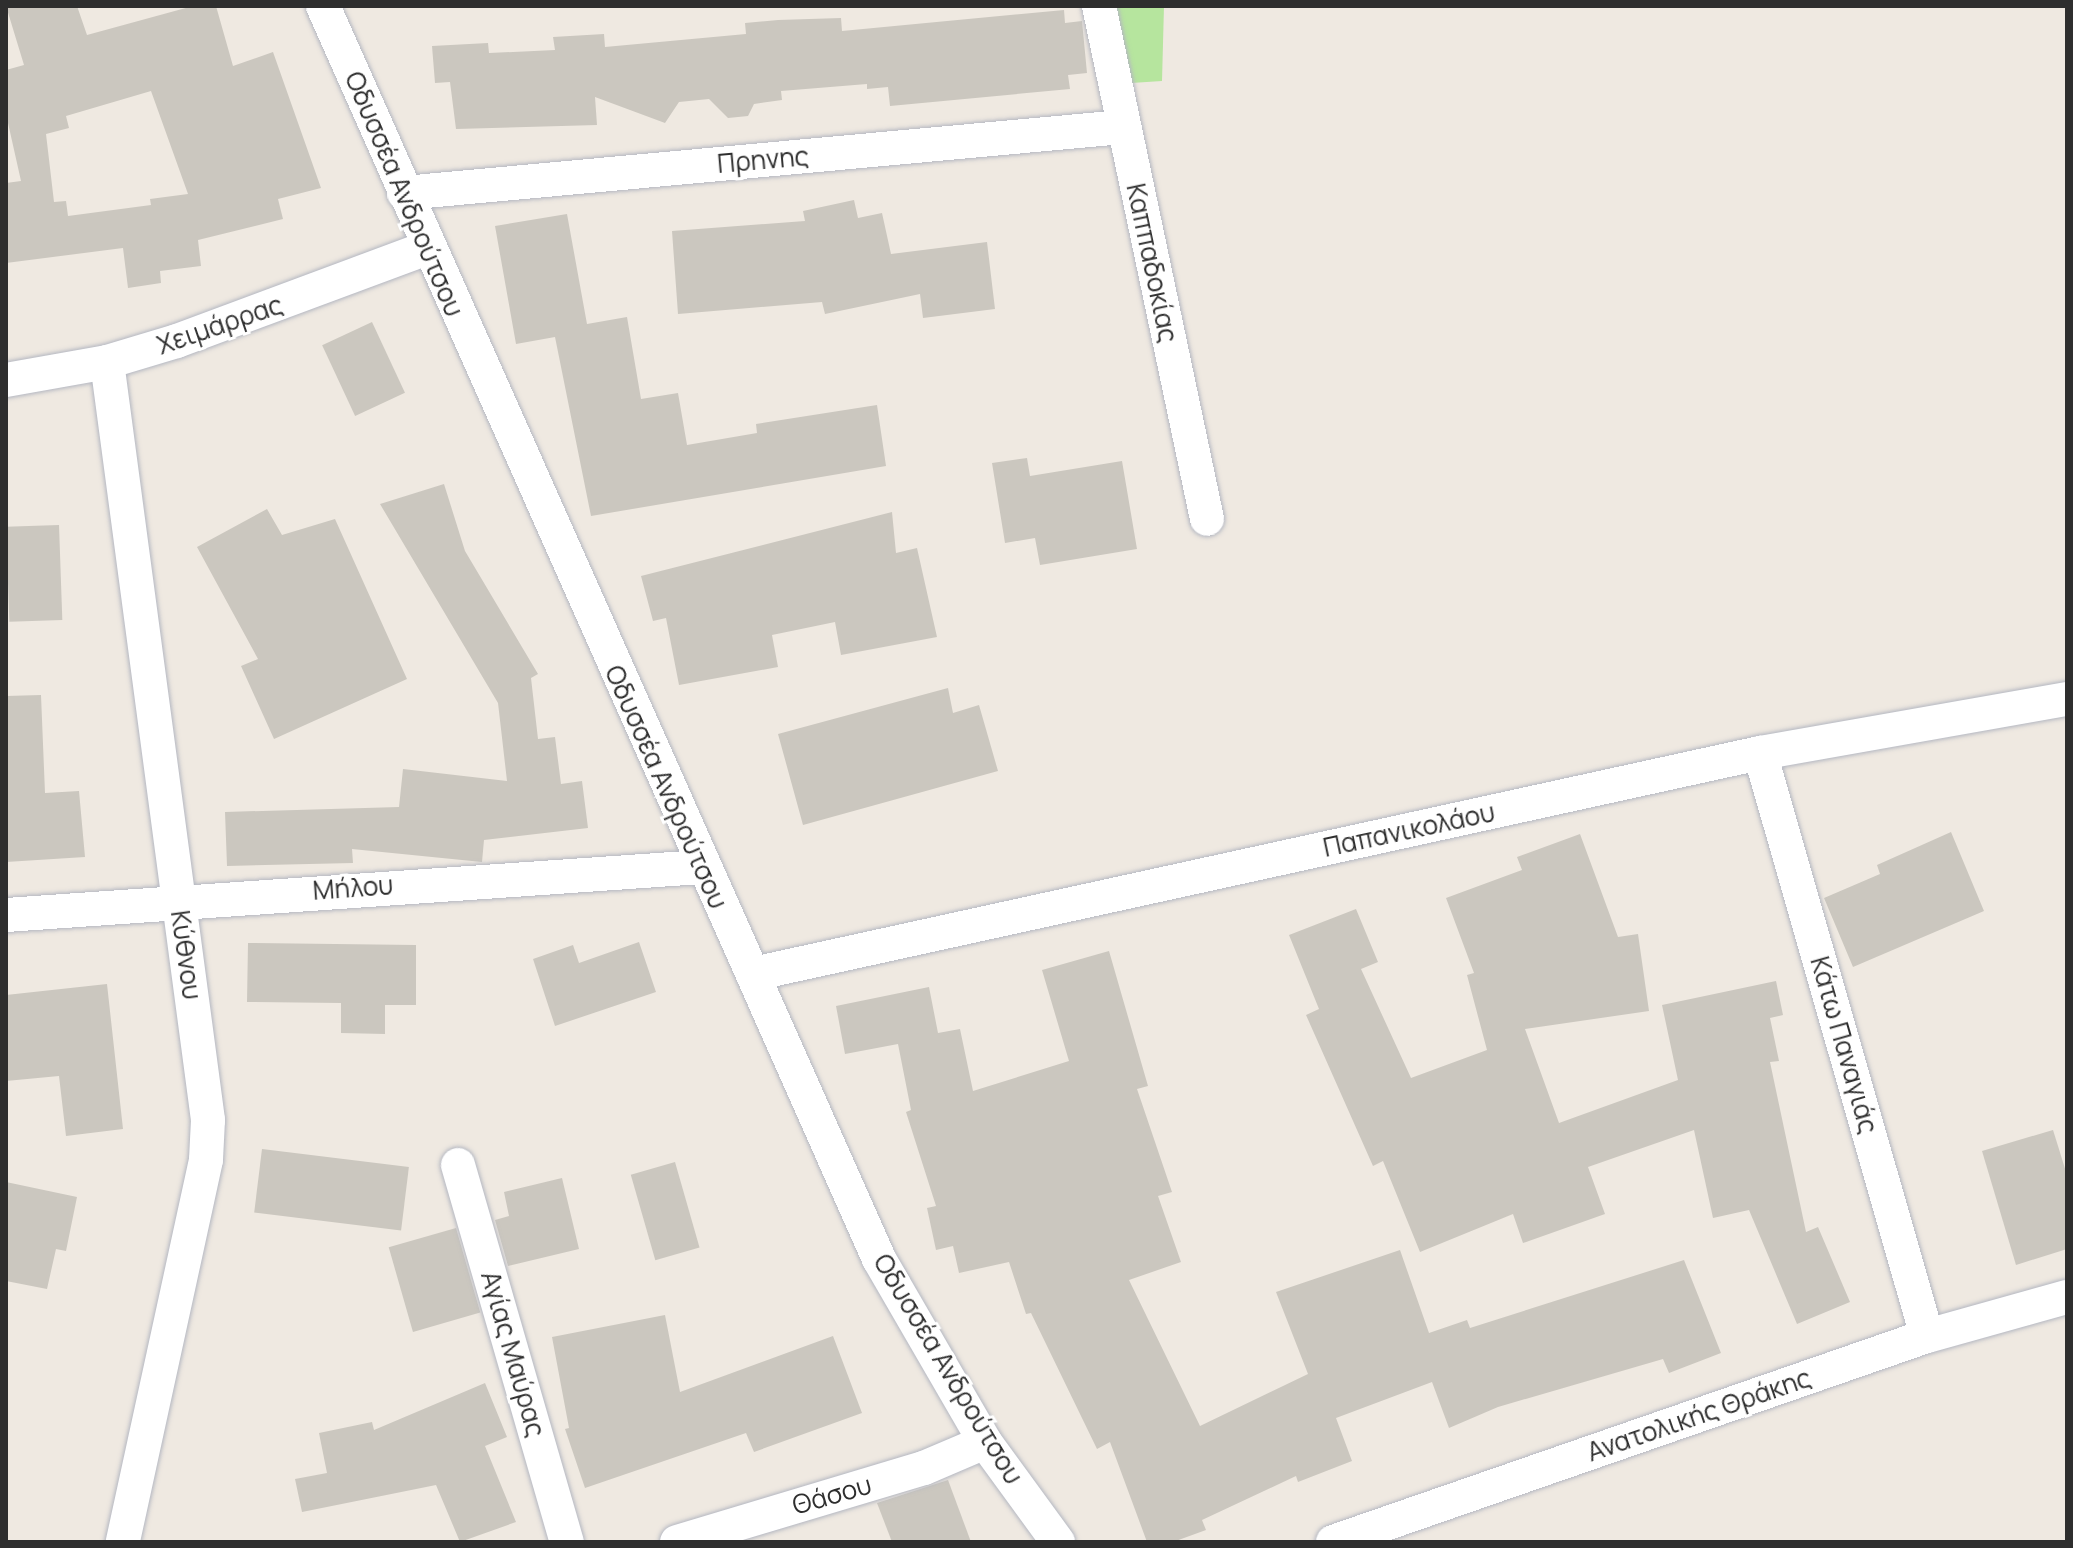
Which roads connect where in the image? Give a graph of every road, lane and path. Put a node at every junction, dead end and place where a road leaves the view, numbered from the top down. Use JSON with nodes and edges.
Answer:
{"nodes":[{"id":1,"x":323,"y":6,"type":"edge"},
{"id":2,"x":1099,"y":6,"type":"edge"},
{"id":3,"x":1122,"y":127,"type":"junction"},
{"id":4,"x":404,"y":193,"type":"junction"},
{"id":5,"x":427,"y":248,"type":"junction"},
{"id":6,"x":107,"y":362,"type":"junction"},
{"id":7,"x":6,"y":380,"type":"edge"},
{"id":8,"x":1207,"y":519,"type":"dead end"},
{"id":9,"x":2067,"y":699,"type":"edge"},
{"id":10,"x":1760,"y":753,"type":"junction"},
{"id":11,"x":701,"y":867,"type":"junction"},
{"id":12,"x":178,"y":901,"type":"junction"},
{"id":13,"x":6,"y":915,"type":"edge"},
{"id":14,"x":753,"y":974,"type":"junction"},
{"id":15,"x":458,"y":1165,"type":"dead end"},
{"id":16,"x":2067,"y":1297,"type":"edge"},
{"id":17,"x":1927,"y":1336,"type":"junction"},
{"id":18,"x":985,"y":1442,"type":"junction"},
{"id":19,"x":123,"y":1542,"type":"edge"},
{"id":20,"x":567,"y":1542,"type":"edge"},
{"id":21,"x":677,"y":1542,"type":"edge"},
{"id":22,"x":1058,"y":1542,"type":"edge"},
{"id":23,"x":1333,"y":1542,"type":"edge"}],
"edges":[{"from":1,"to":4,"type":"street","name":"Οδυσσέα Ανδρούτσου"},
{"from":2,"to":3,"type":"street","name":"Καππαδοκίας"},
{"from":3,"to":4,"type":"street","name":"Πρηνης"},
{"from":3,"to":8,"type":"street","name":"Καππαδοκίας"},
{"from":4,"to":5,"type":"street","name":"Οδυσσέα Ανδρούτσου"},
{"from":5,"to":6,"type":"street","name":"Χειμάρρας"},
{"from":5,"to":11,"type":"street","name":"Οδυσσέα Ανδρούτσου"},
{"from":6,"to":7,"type":"street","name":"Χειμάρρας"},
{"from":6,"to":12,"type":"street","name":"Κύθνου"},
{"from":9,"to":10,"type":"street","name":"Παπανικολάου"},
{"from":10,"to":14,"type":"street","name":"Παπανικολάου"},
{"from":10,"to":17,"type":"street","name":"Κάτω Παναγιάς"},
{"from":11,"to":12,"type":"street","name":"Μήλου"},
{"from":11,"to":14,"type":"street","name":"Οδυσσέα Ανδρούτσου"},
{"from":12,"to":13,"type":"street","name":"Μήλου"},
{"from":12,"to":19,"type":"street","name":"Κύθνου"},
{"from":14,"to":18,"type":"street","name":"Οδυσσέα Ανδρούτσου"},
{"from":15,"to":20,"type":"street","name":"Αγίας Μαύρας"},
{"from":16,"to":17,"type":"street","name":"Ανατολικής Θράκης"},
{"from":17,"to":23,"type":"street","name":"Ανατολικής Θράκης"},
{"from":18,"to":21,"type":"street","name":"Θάσου"},
{"from":18,"to":22,"type":"street","name":"Οδυσσέα Ανδρούτσου"}]}
